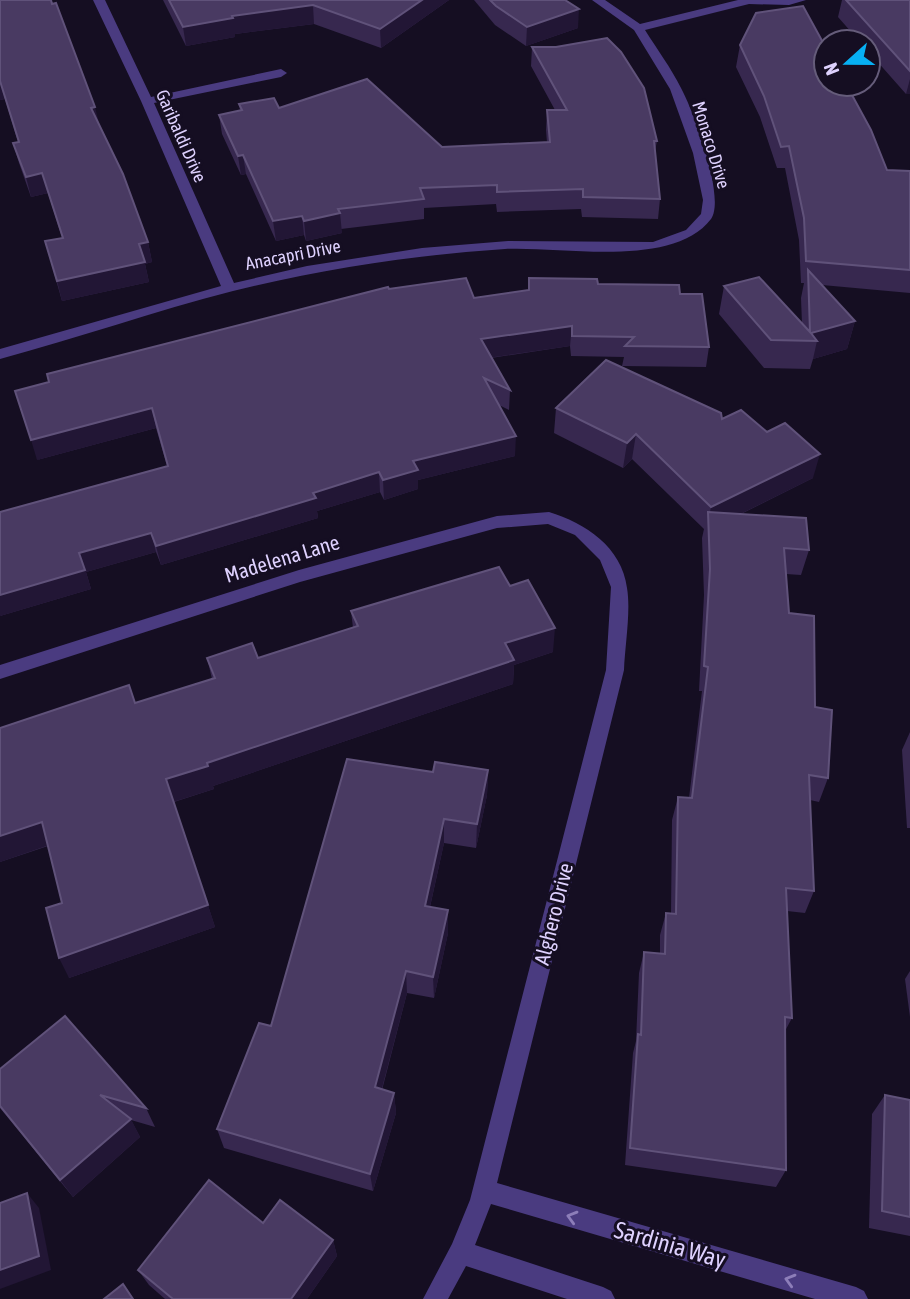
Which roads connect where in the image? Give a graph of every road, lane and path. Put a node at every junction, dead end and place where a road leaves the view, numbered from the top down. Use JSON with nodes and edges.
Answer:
{"nodes":[{"id":1,"x":99,"y":0,"type":"edge"},
{"id":2,"x":598,"y":0,"type":"edge"},
{"id":3,"x":800,"y":0,"type":"edge"},
{"id":4,"x":751,"y":1,"type":"edge"},
{"id":5,"x":638,"y":28,"type":"junction"},
{"id":6,"x":281,"y":73,"type":"dead end"},
{"id":7,"x":147,"y":101,"type":"junction"},
{"id":8,"x":602,"y":246,"type":"joint"},
{"id":9,"x":229,"y":288,"type":"junction"},
{"id":10,"x":0,"y":354,"type":"edge"},
{"id":11,"x":582,"y":531,"type":"joint"},
{"id":12,"x":0,"y":673,"type":"edge"},
{"id":13,"x":484,"y":1191,"type":"junction"},
{"id":14,"x":460,"y":1252,"type":"junction"},
{"id":15,"x":435,"y":1299,"type":"edge"},
{"id":16,"x":603,"y":1299,"type":"edge"},
{"id":17,"x":856,"y":1299,"type":"edge"}],
"edges":[{"from":1,"to":7,"type":"street","name":"Garibaldi Drive"},
{"from":2,"to":5,"type":"street","name":"Monaco Drive"},
{"from":3,"to":4,"type":"street"},
{"from":4,"to":5,"type":"street"},
{"from":5,"to":8,"type":"street","name":"Monaco Drive"},
{"from":6,"to":7,"type":"street"},
{"from":7,"to":9,"type":"street","name":"Garibaldi Drive"},
{"from":8,"to":9,"type":"street","name":"Anacapri Drive"},
{"from":9,"to":10,"type":"street","name":"Anacapri Drive"},
{"from":11,"to":12,"type":"street","name":"Madelena Lane"},
{"from":11,"to":13,"type":"street","name":"Alghero Drive"},
{"from":13,"to":14,"type":"street","name":"Alghero Drive"},
{"from":17,"to":13,"type":"street","name":"Sardinia Way","one_way":true},
{"from":14,"to":15,"type":"street","name":"Alghero Drive"},
{"from":14,"to":16,"type":"street"}]}
